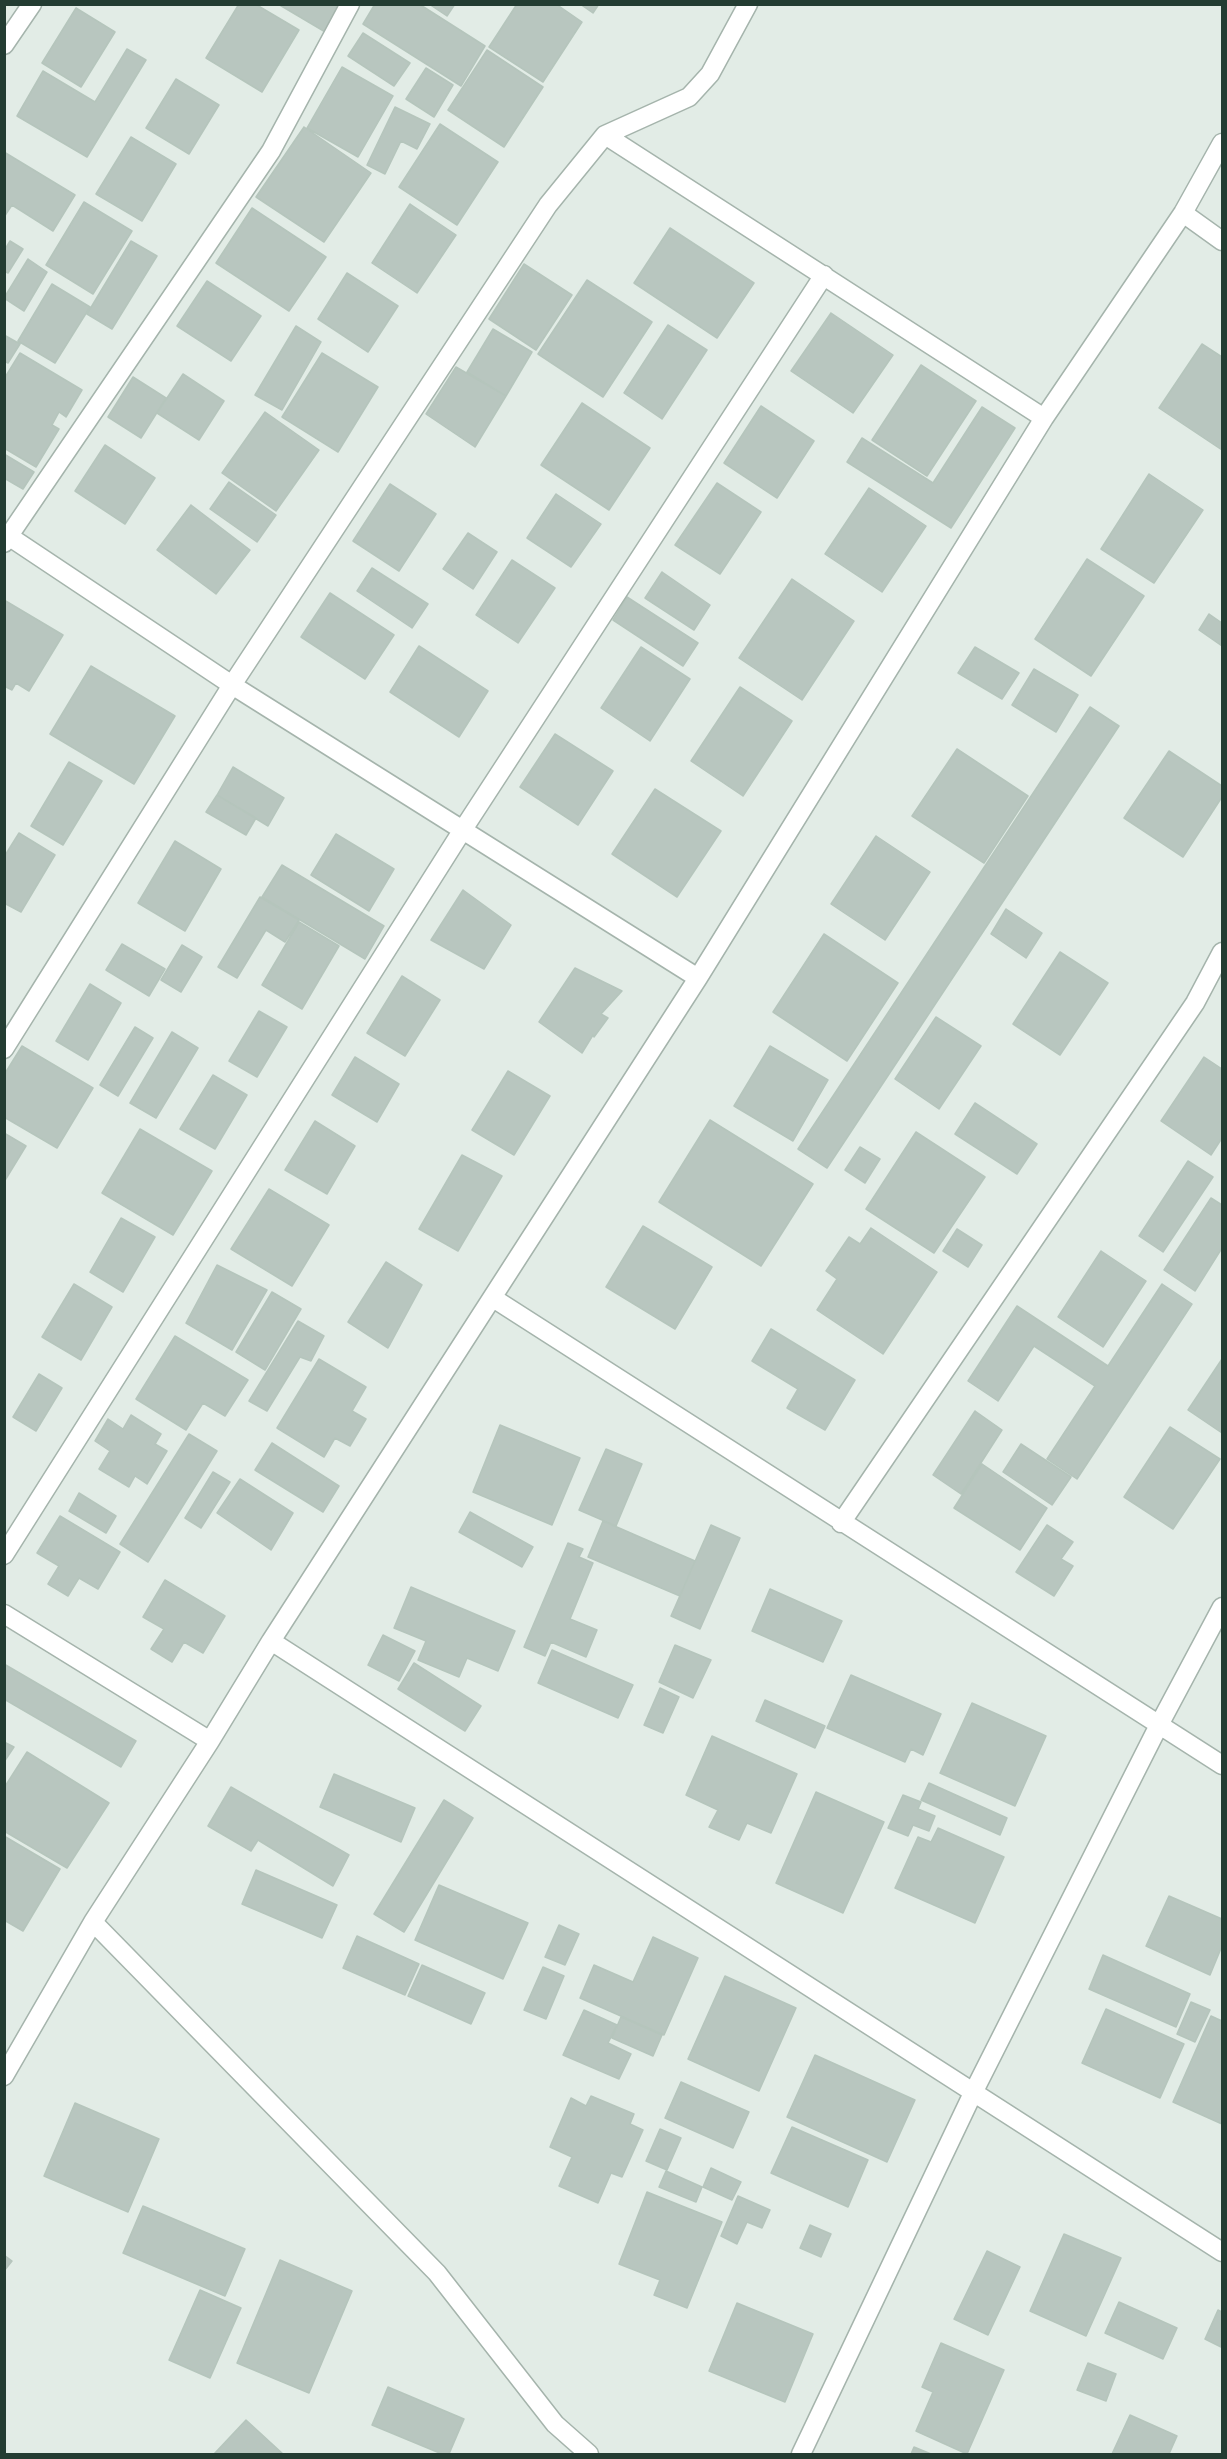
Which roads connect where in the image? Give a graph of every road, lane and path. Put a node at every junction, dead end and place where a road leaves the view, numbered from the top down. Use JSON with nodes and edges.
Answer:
{"nodes":[{"id":1,"x":32,"y":4,"type":"edge"},
{"id":2,"x":350,"y":4,"type":"edge"},
{"id":3,"x":748,"y":4,"type":"edge"},
{"id":4,"x":4,"y":45,"type":"edge"},
{"id":5,"x":605,"y":135,"type":"junction"},
{"id":6,"x":1222,"y":143,"type":"edge"},
{"id":7,"x":1183,"y":213,"type":"junction"},
{"id":8,"x":1222,"y":241,"type":"edge"},
{"id":9,"x":824,"y":275,"type":"junction"},
{"id":10,"x":1044,"y":418,"type":"junction"},
{"id":11,"x":7,"y":538,"type":"edge"},
{"id":12,"x":232,"y":685,"type":"junction"},
{"id":13,"x":462,"y":831,"type":"junction"},
{"id":14,"x":1222,"y":952,"type":"edge"},
{"id":15,"x":698,"y":978,"type":"junction"},
{"id":16,"x":4,"y":1049,"type":"edge"},
{"id":17,"x":493,"y":1298,"type":"junction"},
{"id":18,"x":841,"y":1523,"type":"junction"},
{"id":19,"x":4,"y":1555,"type":"edge"},
{"id":20,"x":1222,"y":1607,"type":"edge"},
{"id":21,"x":4,"y":1614,"type":"edge"},
{"id":22,"x":271,"y":1641,"type":"junction"},
{"id":23,"x":1159,"y":1725,"type":"junction"},
{"id":24,"x":210,"y":1742,"type":"junction"},
{"id":25,"x":1222,"y":1765,"type":"edge"},
{"id":26,"x":93,"y":1922,"type":"junction"},
{"id":27,"x":5,"y":2075,"type":"edge"},
{"id":28,"x":973,"y":2093,"type":"junction"},
{"id":29,"x":1222,"y":2252,"type":"edge"},
{"id":30,"x":589,"y":2454,"type":"edge"},
{"id":31,"x":801,"y":2454,"type":"edge"}],
"edges":[{"from":1,"to":4,"type":"street"},
{"from":2,"to":11,"type":"street"},
{"from":3,"to":5,"type":"street"},
{"from":5,"to":9,"type":"street"},
{"from":5,"to":12,"type":"street"},
{"from":6,"to":7,"type":"street"},
{"from":7,"to":8,"type":"street"},
{"from":7,"to":10,"type":"street"},
{"from":9,"to":10,"type":"street"},
{"from":9,"to":13,"type":"street"},
{"from":10,"to":15,"type":"street"},
{"from":11,"to":12,"type":"street"},
{"from":12,"to":13,"type":"street"},
{"from":12,"to":16,"type":"street"},
{"from":13,"to":15,"type":"street"},
{"from":13,"to":19,"type":"street"},
{"from":14,"to":18,"type":"street"},
{"from":15,"to":17,"type":"street"},
{"from":17,"to":18,"type":"street"},
{"from":17,"to":22,"type":"street"},
{"from":18,"to":23,"type":"street"},
{"from":20,"to":23,"type":"street"},
{"from":21,"to":24,"type":"street"},
{"from":22,"to":24,"type":"street"},
{"from":22,"to":28,"type":"street"},
{"from":23,"to":25,"type":"street"},
{"from":23,"to":28,"type":"street"},
{"from":24,"to":26,"type":"street"},
{"from":26,"to":27,"type":"street"},
{"from":26,"to":30,"type":"street"},
{"from":28,"to":29,"type":"street"},
{"from":28,"to":31,"type":"street"}]}
